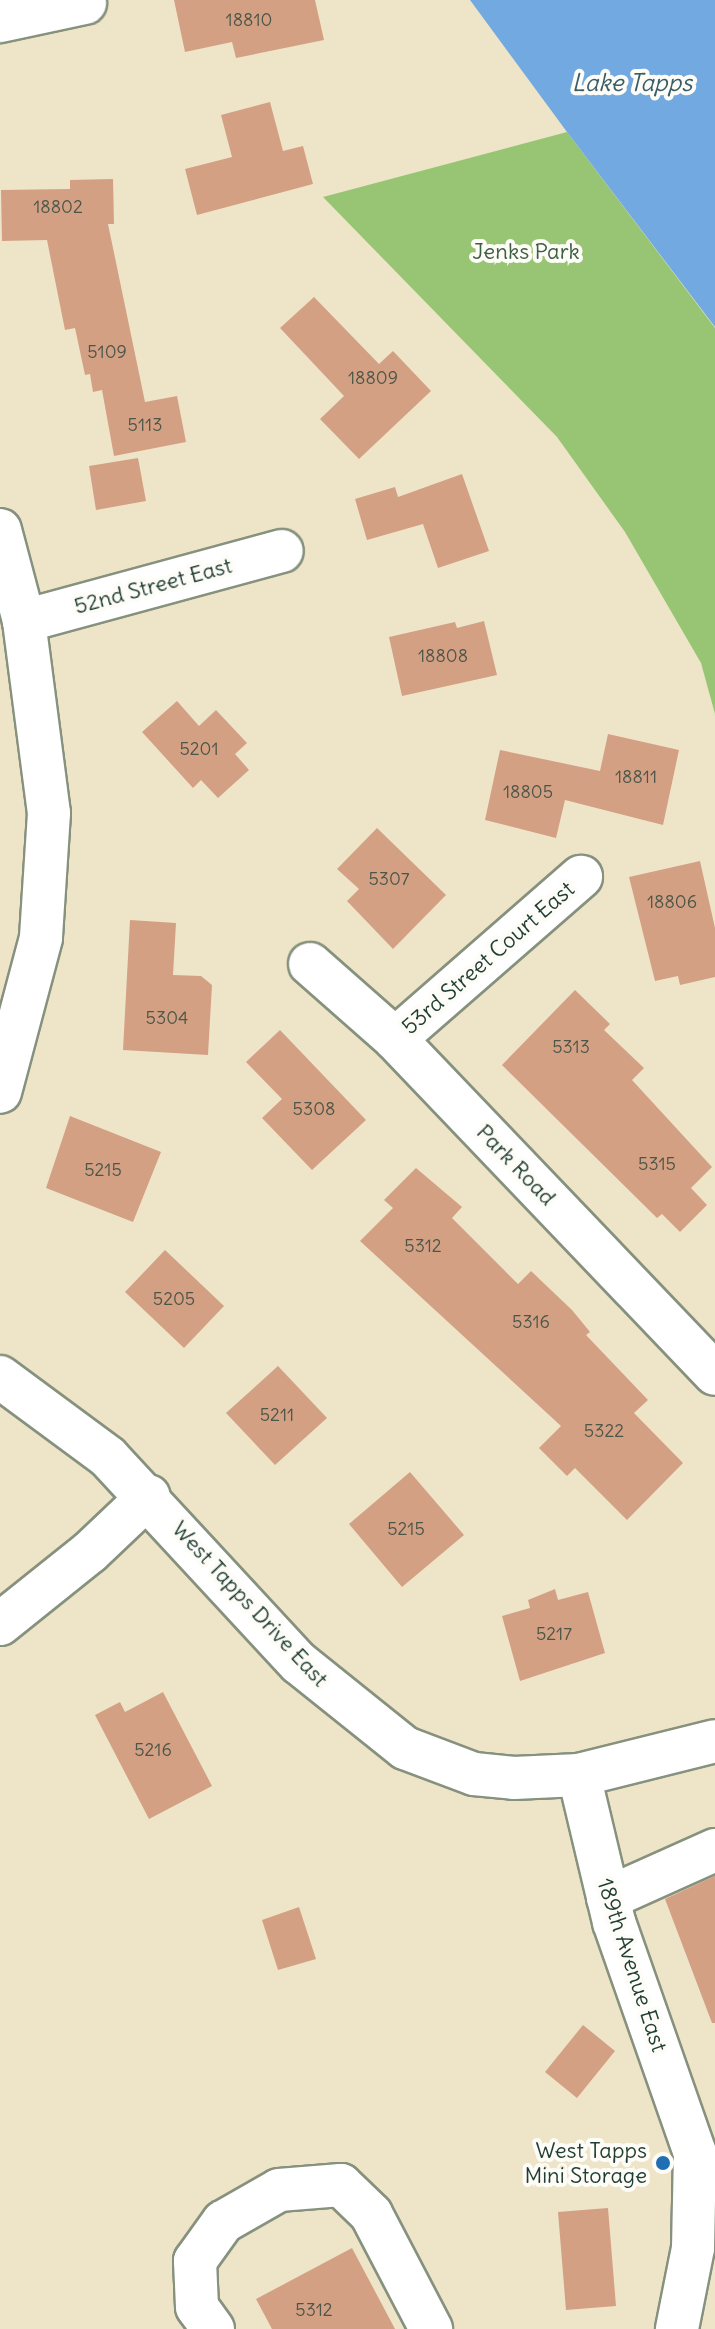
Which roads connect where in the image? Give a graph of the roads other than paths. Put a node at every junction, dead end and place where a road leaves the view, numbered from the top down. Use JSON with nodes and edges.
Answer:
{"nodes":[{"id":1,"x":85,"y":3,"type":"dead end"},
{"id":2,"x":0,"y":21,"type":"edge"},
{"id":3,"x":0,"y":530,"type":"edge"},
{"id":4,"x":282,"y":551,"type":"dead end"},
{"id":5,"x":24,"y":621,"type":"junction"},
{"id":6,"x":581,"y":877,"type":"dead end"},
{"id":7,"x":310,"y":964,"type":"dead end"},
{"id":8,"x":395,"y":1039,"type":"junction"},
{"id":9,"x":0,"y":1092,"type":"edge"},
{"id":10,"x":715,"y":1374,"type":"edge"},
{"id":11,"x":0,"y":1377,"type":"edge"},
{"id":12,"x":149,"y":1496,"type":"junction"},
{"id":13,"x":0,"y":1624,"type":"edge"},
{"id":14,"x":713,"y":1752,"type":"edge"},
{"id":15,"x":579,"y":1775,"type":"junction"},
{"id":16,"x":715,"y":1850,"type":"edge"},
{"id":17,"x":608,"y":1898,"type":"junction"},
{"id":18,"x":693,"y":2311,"type":"edge"},
{"id":19,"x":213,"y":2329,"type":"edge"},
{"id":20,"x":431,"y":2329,"type":"edge"}],
"edges":[{"from":1,"to":2,"type":"street"},
{"from":3,"to":5,"type":"street"},
{"from":4,"to":5,"type":"street","name":"52nd Street East"},
{"from":5,"to":9,"type":"street"},
{"from":6,"to":8,"type":"street","name":"53rd Street Court East"},
{"from":7,"to":8,"type":"street","name":"Park Road"},
{"from":8,"to":10,"type":"street","name":"Park Road"},
{"from":11,"to":12,"type":"street","name":"West Tapps Drive East"},
{"from":12,"to":13,"type":"street"},
{"from":12,"to":15,"type":"street","name":"West Tapps Drive East"},
{"from":14,"to":15,"type":"street","name":"West Tapps Drive East"},
{"from":15,"to":17,"type":"street","name":"189th Avenue East"},
{"from":16,"to":17,"type":"street"},
{"from":17,"to":18,"type":"street","name":"189th Avenue East"},
{"from":19,"to":20,"type":"street"}]}
